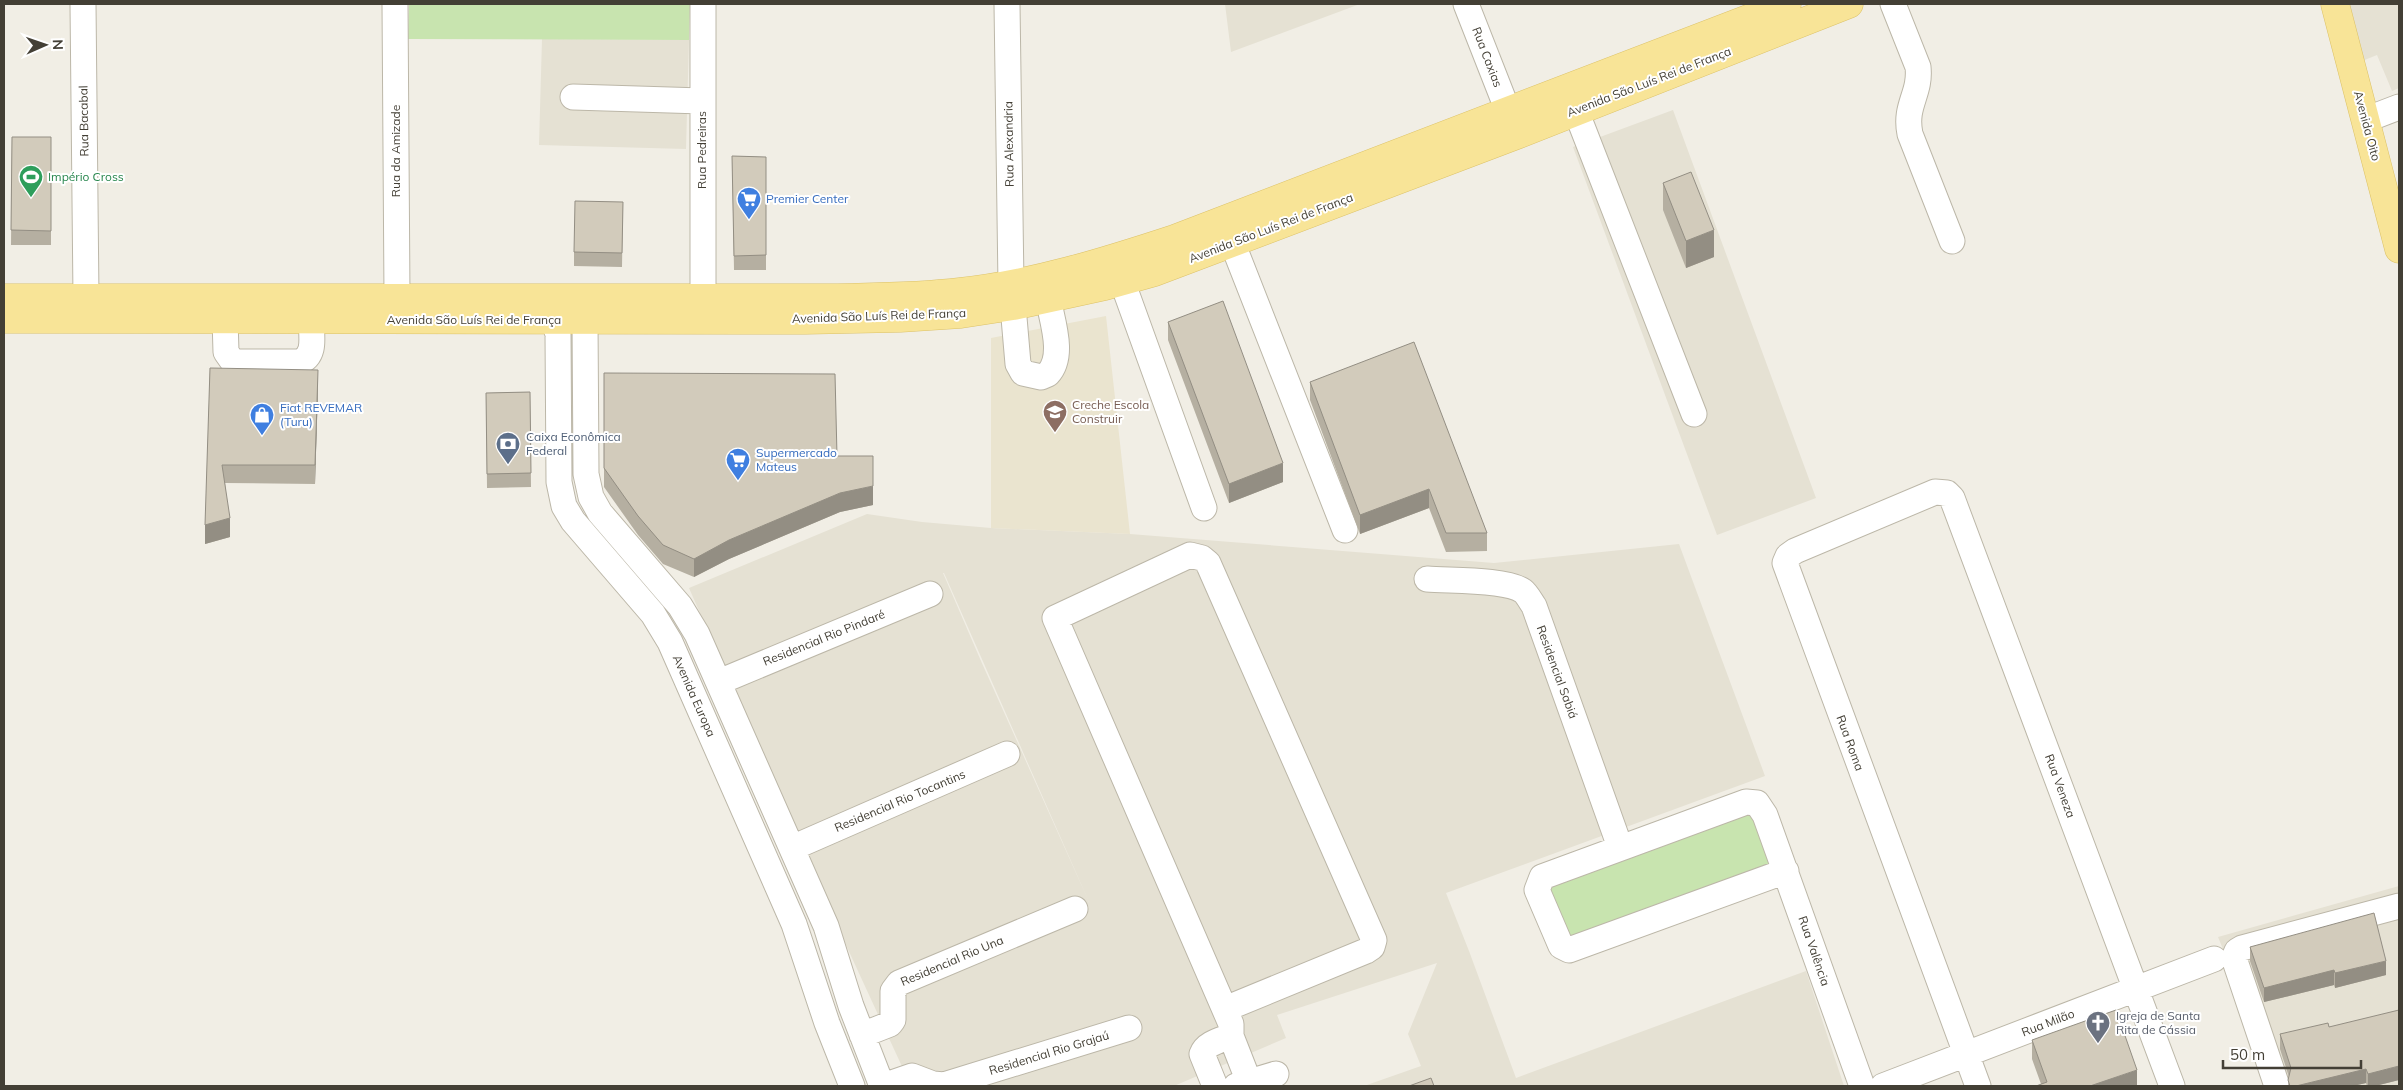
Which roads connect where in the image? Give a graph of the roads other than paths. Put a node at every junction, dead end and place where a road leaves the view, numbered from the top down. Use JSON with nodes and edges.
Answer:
{"nodes":[{"id":1,"x":82,"y":4,"type":"edge"},
{"id":2,"x":395,"y":4,"type":"edge"},
{"id":3,"x":702,"y":4,"type":"edge"},
{"id":4,"x":1007,"y":4,"type":"edge"},
{"id":5,"x":1466,"y":4,"type":"edge"},
{"id":6,"x":1787,"y":4,"type":"edge"},
{"id":7,"x":1849,"y":4,"type":"edge"},
{"id":8,"x":1894,"y":4,"type":"edge"},
{"id":9,"x":2335,"y":4,"type":"edge"},
{"id":10,"x":572,"y":97,"type":"dead end"},
{"id":11,"x":693,"y":101,"type":"junction"},
{"id":12,"x":2399,"y":107,"type":"edge"},
{"id":13,"x":1508,"y":111,"type":"junction"},
{"id":14,"x":1576,"y":111,"type":"junction"},
{"id":15,"x":2365,"y":120,"type":"junction"},
{"id":16,"x":1952,"y":241,"type":"dead end"},
{"id":17,"x":1232,"y":242,"type":"junction"},
{"id":18,"x":2399,"y":249,"type":"edge"},
{"id":19,"x":1122,"y":281,"type":"junction"},
{"id":20,"x":1012,"y":295,"type":"junction"},
{"id":21,"x":702,"y":297,"type":"junction"},
{"id":22,"x":4,"y":298,"type":"edge"},
{"id":23,"x":86,"y":298,"type":"junction"},
{"id":24,"x":397,"y":298,"type":"junction"},
{"id":25,"x":1048,"y":298,"type":"junction"},
{"id":26,"x":580,"y":308,"type":"junction"},
{"id":27,"x":4,"y":318,"type":"edge"},
{"id":28,"x":225,"y":319,"type":"junction"},
{"id":29,"x":310,"y":319,"type":"junction"},
{"id":30,"x":550,"y":320,"type":"junction"},
{"id":31,"x":1694,"y":414,"type":"dead end"},
{"id":32,"x":1942,"y":492,"type":"joint"},
{"id":33,"x":1204,"y":508,"type":"dead end"},
{"id":34,"x":1345,"y":530,"type":"dead end"},
{"id":35,"x":623,"y":539,"type":"junction"},
{"id":36,"x":604,"y":557,"type":"junction"},
{"id":37,"x":1427,"y":580,"type":"dead end"},
{"id":38,"x":930,"y":594,"type":"dead end"},
{"id":39,"x":719,"y":682,"type":"junction"},
{"id":40,"x":1008,"y":754,"type":"dead end"},
{"id":41,"x":1620,"y":846,"type":"junction"},
{"id":42,"x":792,"y":848,"type":"junction"},
{"id":43,"x":1786,"y":870,"type":"junction"},
{"id":44,"x":2399,"y":906,"type":"edge"},
{"id":45,"x":1074,"y":909,"type":"dead end"},
{"id":46,"x":2214,"y":959,"type":"dead end"},
{"id":47,"x":2136,"y":989,"type":"junction"},
{"id":48,"x":1226,"y":1009,"type":"junction"},
{"id":49,"x":1129,"y":1028,"type":"dead end"},
{"id":50,"x":862,"y":1035,"type":"junction"},
{"id":51,"x":1231,"y":1036,"type":"junction"},
{"id":52,"x":1966,"y":1054,"type":"junction"},
{"id":53,"x":1276,"y":1074,"type":"dead end"},
{"id":54,"x":1243,"y":1084,"type":"edge"},
{"id":55,"x":852,"y":1086,"type":"edge"},
{"id":56,"x":882,"y":1086,"type":"edge"},
{"id":57,"x":1215,"y":1086,"type":"edge"},
{"id":58,"x":1862,"y":1086,"type":"edge"},
{"id":59,"x":1883,"y":1086,"type":"edge"},
{"id":60,"x":1978,"y":1086,"type":"edge"},
{"id":61,"x":2172,"y":1086,"type":"edge"},
{"id":62,"x":2277,"y":1086,"type":"edge"}],
"edges":[{"from":1,"to":23,"type":"street","name":"Rua Bacabal"},
{"from":2,"to":24,"type":"street","name":"Rua da Amizade"},
{"from":3,"to":11,"type":"street","name":"Rua Pedreiras"},
{"from":4,"to":20,"type":"street","name":"Rua Alexandria"},
{"from":5,"to":13,"type":"street","name":"Rua Caxias"},
{"from":6,"to":13,"type":"main road","name":"Avenida São Luís Rei de França"},
{"from":7,"to":14,"type":"main road","name":"Avenida São Luís Rei de França"},
{"from":8,"to":16,"type":"street"},
{"from":9,"to":15,"type":"main road","name":"Avenida Oito"},
{"from":10,"to":11,"type":"street"},
{"from":11,"to":21,"type":"street","name":"Rua Pedreiras"},
{"from":12,"to":15,"type":"street"},
{"from":13,"to":20,"type":"main road","name":"Avenida São Luís Rei de França"},
{"from":14,"to":17,"type":"main road","name":"Avenida São Luís Rei de França"},
{"from":14,"to":31,"type":"street"},
{"from":15,"to":18,"type":"main road","name":"Avenida Oito"},
{"from":17,"to":19,"type":"main road","name":"Avenida São Luís Rei de França"},
{"from":17,"to":34,"type":"street"},
{"from":19,"to":25,"type":"main road","name":"Avenida São Luís Rei de França"},
{"from":19,"to":33,"type":"street"},
{"from":20,"to":21,"type":"main road","name":"Avenida São Luís Rei de França"},
{"from":20,"to":25,"type":"main road","name":"Avenida São Luís Rei de França"},
{"from":20,"to":25,"type":"street","name":"Rua Alexandria"},
{"from":20,"to":26,"type":"main road","name":"Avenida São Luís Rei de França"},
{"from":21,"to":26,"type":"main road","name":"Avenida São Luís Rei de França"},
{"from":22,"to":23,"type":"main road","name":"Avenida São Luís Rei de França"},
{"from":23,"to":24,"type":"main road","name":"Avenida São Luís Rei de França"},
{"from":24,"to":26,"type":"main road","name":"Avenida São Luís Rei de França"},
{"from":26,"to":30,"type":"main road","name":"Avenida São Luís Rei de França"},
{"from":26,"to":35,"type":"street"},
{"from":27,"to":28,"type":"main road","name":"Avenida São Luís Rei de França"},
{"from":28,"to":29,"type":"main road","name":"Avenida São Luís Rei de França"},
{"from":28,"to":29,"type":"street"},
{"from":29,"to":30,"type":"main road","name":"Avenida São Luís Rei de França"},
{"from":30,"to":36,"type":"street","name":"Avenida Europa"},
{"from":32,"to":47,"type":"street","name":"Rua Veneza"},
{"from":32,"to":52,"type":"street","name":"Rua Roma"},
{"from":35,"to":36,"type":"street"},
{"from":35,"to":39,"type":"street"},
{"from":36,"to":55,"type":"street","name":"Avenida Europa"},
{"from":37,"to":41,"type":"street","name":"Residencial Sabiá"},
{"from":38,"to":39,"type":"street","name":"Residencial Rio Pindaré"},
{"from":39,"to":42,"type":"street"},
{"from":40,"to":42,"type":"street","name":"Residencial Rio Tocantins"},
{"from":41,"to":43,"type":"street","name":"Rua Valência"},
{"from":41,"to":43,"type":"street"},
{"from":42,"to":50,"type":"street"},
{"from":43,"to":58,"type":"street","name":"Rua Valência"},
{"from":44,"to":62,"type":"street"},
{"from":45,"to":50,"type":"street","name":"Residencial Rio Una"},
{"from":46,"to":47,"type":"street","name":"Rua Milão"},
{"from":47,"to":52,"type":"street","name":"Rua Milão"},
{"from":47,"to":61,"type":"street","name":"Rua Veneza"},
{"from":48,"to":48,"type":"street"},
{"from":48,"to":51,"type":"street"},
{"from":49,"to":56,"type":"street","name":"Residencial Rio Grajaú"},
{"from":50,"to":56,"type":"street"},
{"from":51,"to":54,"type":"street"},
{"from":51,"to":57,"type":"street"},
{"from":52,"to":59,"type":"street","name":"Rua Milão"},
{"from":52,"to":60,"type":"street","name":"Rua Roma"},
{"from":53,"to":54,"type":"street"}]}
